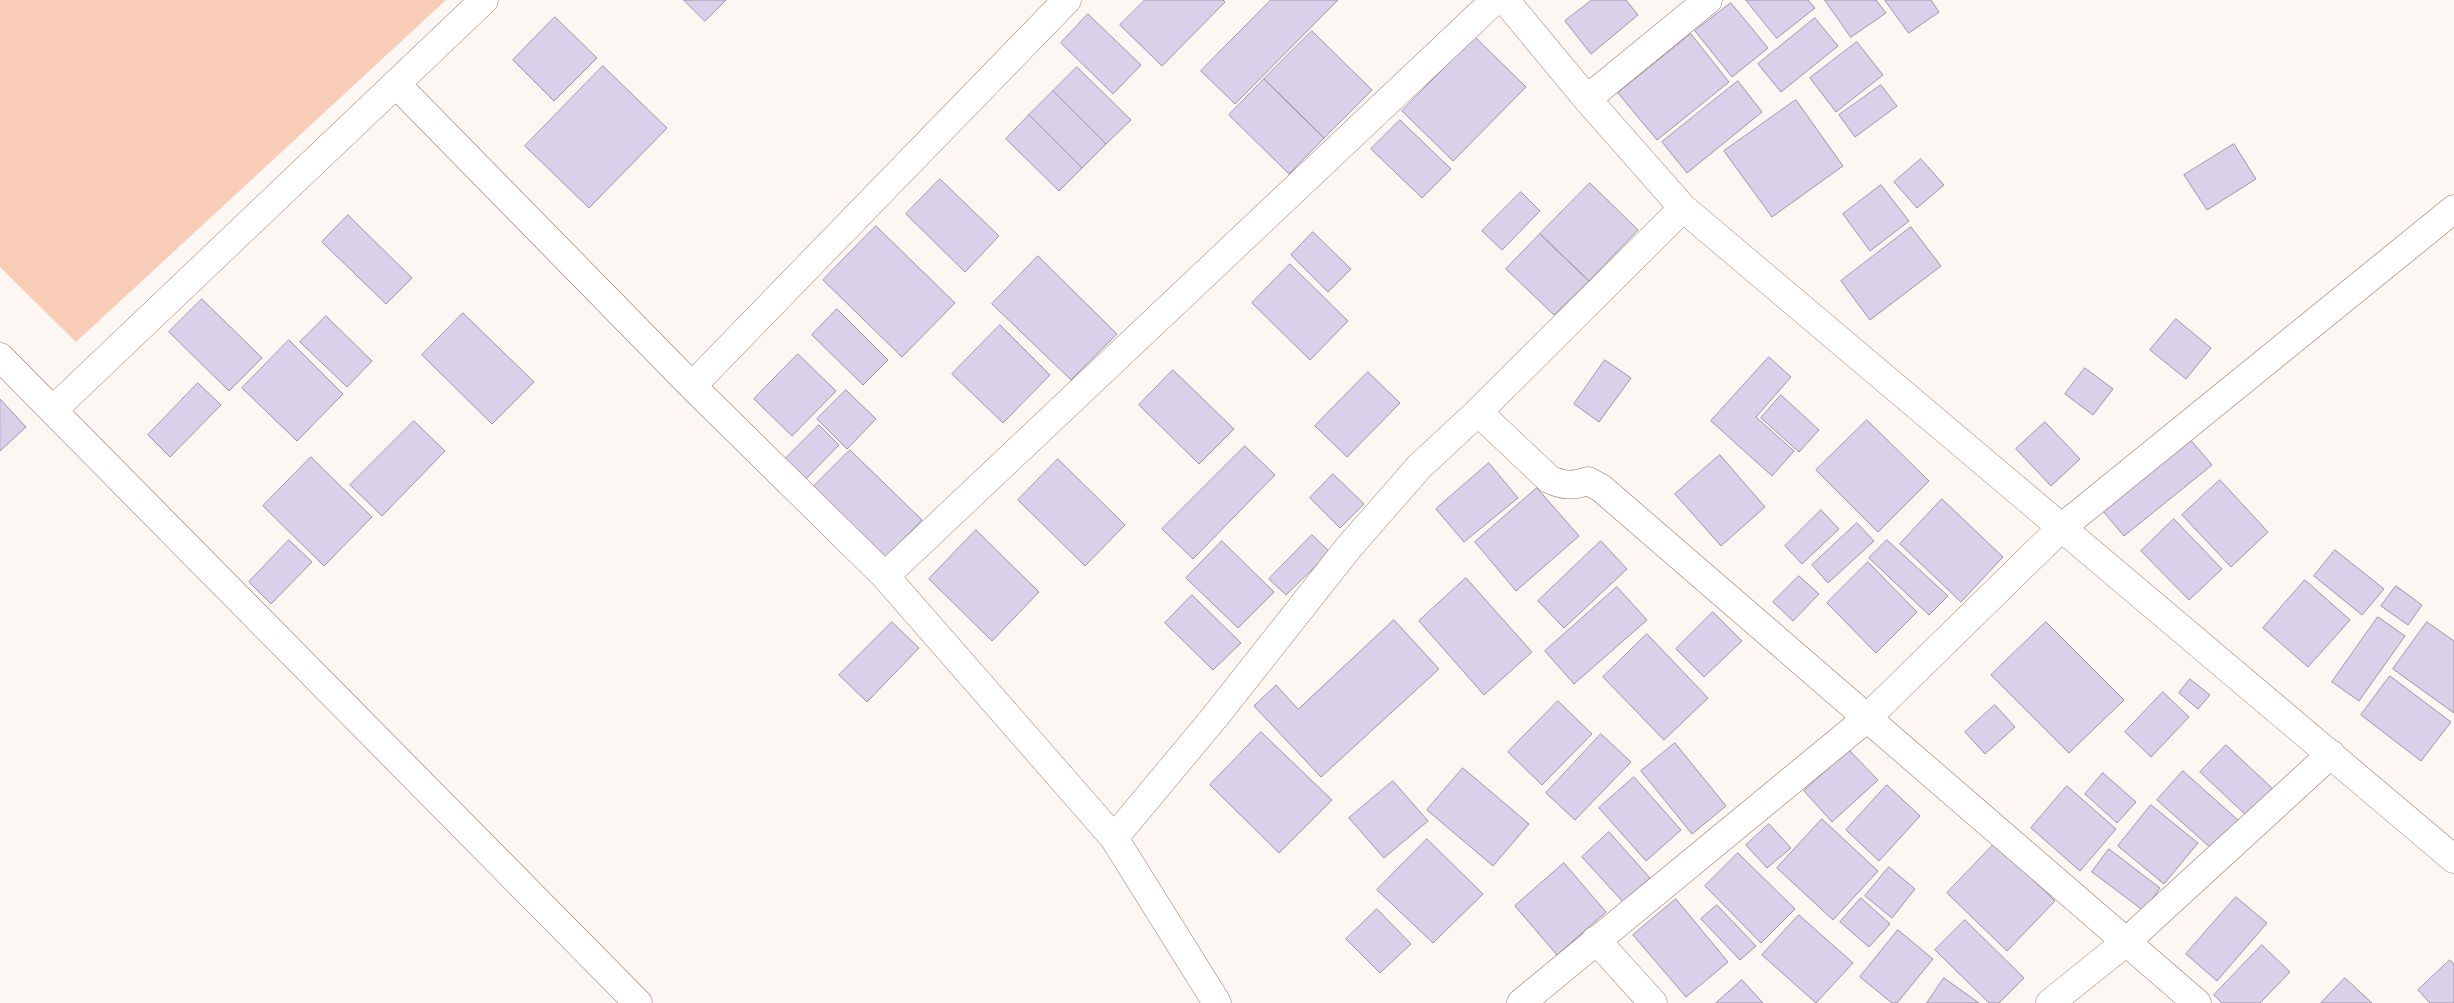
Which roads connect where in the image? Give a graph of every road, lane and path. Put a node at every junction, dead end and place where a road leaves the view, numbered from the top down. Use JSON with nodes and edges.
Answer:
{"nodes":[{"id":1,"x":484,"y":0,"type":"edge"},
{"id":2,"x":1067,"y":0,"type":"edge"},
{"id":3,"x":1495,"y":0,"type":"edge"},
{"id":4,"x":1505,"y":0,"type":"edge"},
{"id":5,"x":1708,"y":0,"type":"edge"},
{"id":6,"x":397,"y":84,"type":"junction"},
{"id":7,"x":1587,"y":99,"type":"junction"},
{"id":8,"x":1683,"y":208,"type":"junction"},
{"id":9,"x":2454,"y":209,"type":"edge"},
{"id":10,"x":0,"y":357,"type":"edge"},
{"id":11,"x":692,"y":386,"type":"junction"},
{"id":12,"x":53,"y":410,"type":"junction"},
{"id":13,"x":1478,"y":412,"type":"junction"},
{"id":14,"x":2061,"y":528,"type":"junction"},
{"id":15,"x":886,"y":576,"type":"junction"},
{"id":16,"x":1866,"y":719,"type":"junction"},
{"id":17,"x":2331,"y":754,"type":"junction"},
{"id":18,"x":1114,"y":838,"type":"junction"},
{"id":19,"x":2454,"y":859,"type":"edge"},
{"id":20,"x":1596,"y":940,"type":"junction"},
{"id":21,"x":2126,"y":942,"type":"junction"},
{"id":22,"x":638,"y":1003,"type":"edge"},
{"id":23,"x":1217,"y":1003,"type":"edge"},
{"id":24,"x":1521,"y":1003,"type":"edge"},
{"id":25,"x":1653,"y":1003,"type":"edge"},
{"id":26,"x":2050,"y":1003,"type":"edge"},
{"id":27,"x":2197,"y":1003,"type":"edge"}],
"edges":[{"from":1,"to":6,"type":"street"},
{"from":2,"to":11,"type":"street"},
{"from":3,"to":15,"type":"street"},
{"from":4,"to":7,"type":"street"},
{"from":5,"to":7,"type":"street"},
{"from":6,"to":11,"type":"street"},
{"from":6,"to":12,"type":"street"},
{"from":7,"to":8,"type":"street"},
{"from":8,"to":13,"type":"street"},
{"from":8,"to":14,"type":"street"},
{"from":9,"to":14,"type":"street"},
{"from":10,"to":12,"type":"street"},
{"from":11,"to":15,"type":"street"},
{"from":12,"to":22,"type":"street"},
{"from":13,"to":16,"type":"street"},
{"from":13,"to":18,"type":"street"},
{"from":14,"to":16,"type":"street"},
{"from":14,"to":17,"type":"street"},
{"from":15,"to":18,"type":"street"},
{"from":16,"to":20,"type":"street"},
{"from":16,"to":21,"type":"street"},
{"from":17,"to":19,"type":"street"},
{"from":17,"to":21,"type":"street"},
{"from":18,"to":23,"type":"street"},
{"from":20,"to":24,"type":"street"},
{"from":20,"to":25,"type":"street"},
{"from":21,"to":26,"type":"street"},
{"from":21,"to":27,"type":"street"}]}
